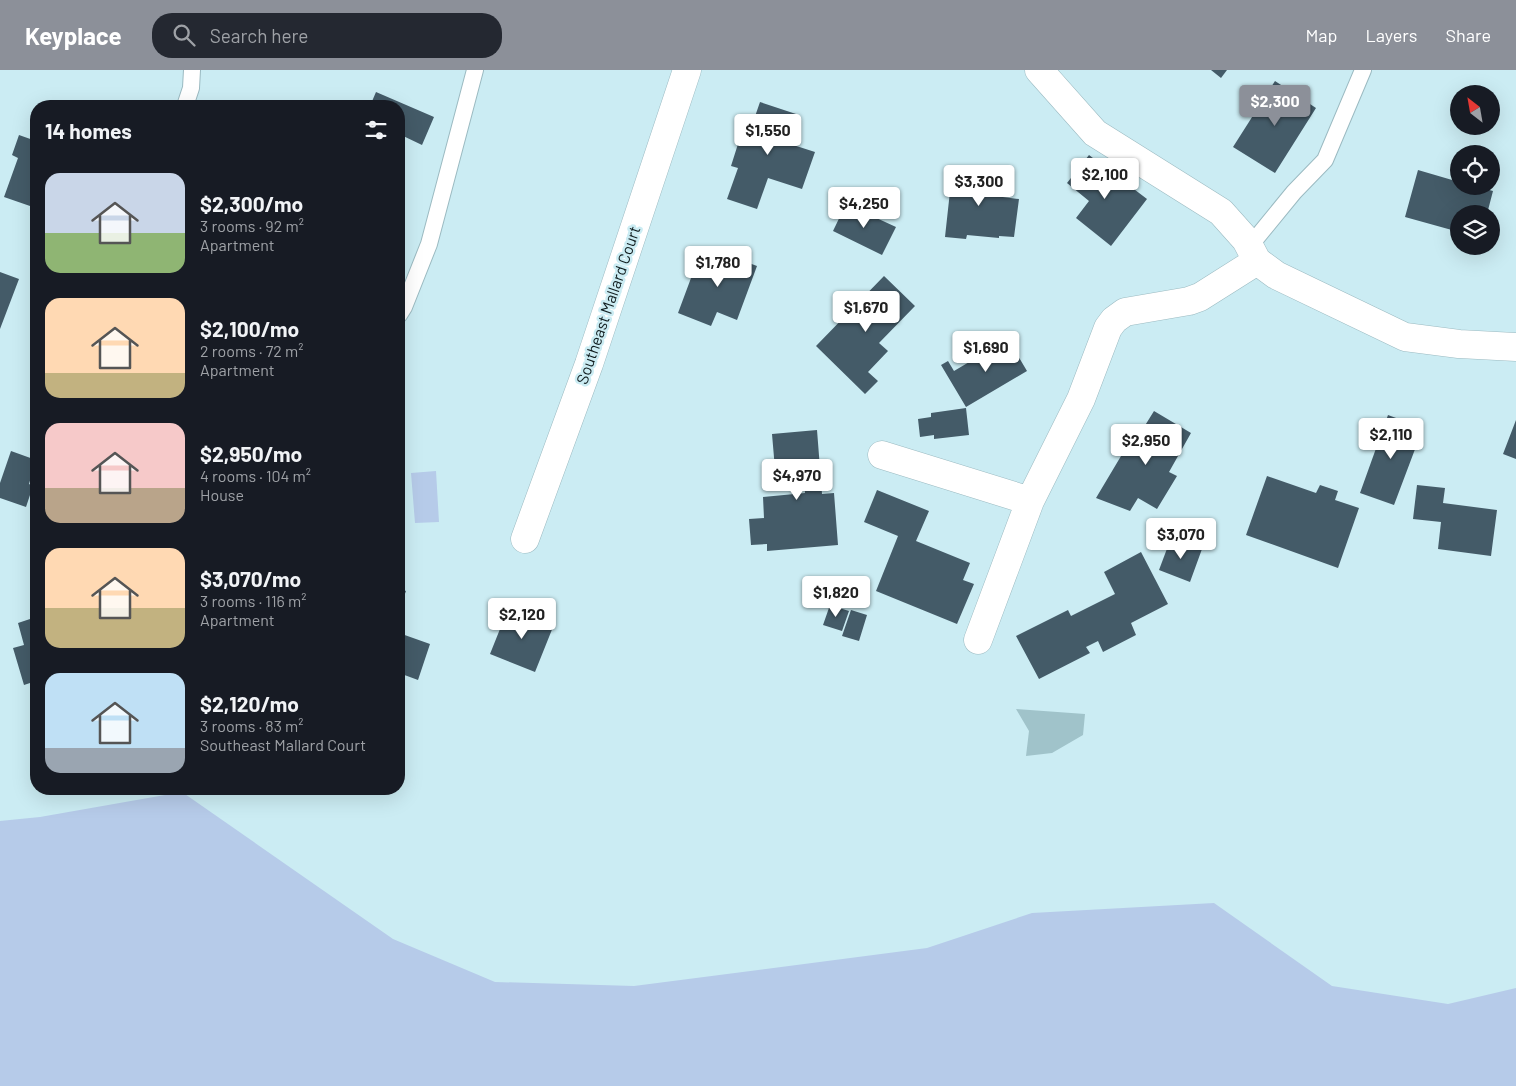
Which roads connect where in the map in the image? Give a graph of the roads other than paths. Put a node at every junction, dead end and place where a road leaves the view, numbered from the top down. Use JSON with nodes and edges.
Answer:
{"nodes":[{"id":1,"x":192,"y":70,"type":"edge"},
{"id":2,"x":475,"y":70,"type":"edge"},
{"id":3,"x":686,"y":70,"type":"edge"},
{"id":4,"x":1039,"y":70,"type":"edge"},
{"id":5,"x":1363,"y":70,"type":"edge"},
{"id":6,"x":187,"y":100,"type":"edge"},
{"id":7,"x":1253,"y":254,"type":"junction"},
{"id":8,"x":405,"y":304,"type":"edge"},
{"id":9,"x":1516,"y":347,"type":"edge"},
{"id":10,"x":882,"y":455,"type":"dead end"},
{"id":11,"x":1030,"y":501,"type":"junction"},
{"id":12,"x":525,"y":538,"type":"dead end"},
{"id":13,"x":978,"y":640,"type":"dead end"}],
"edges":[{"from":1,"to":6,"type":"lane"},
{"from":2,"to":8,"type":"lane"},
{"from":3,"to":12,"type":"street","name":"Southeast Mallard Court"},
{"from":4,"to":7,"type":"street"},
{"from":5,"to":7,"type":"lane"},
{"from":7,"to":9,"type":"street"},
{"from":7,"to":11,"type":"street"},
{"from":10,"to":11,"type":"street"},
{"from":11,"to":13,"type":"street"}]}
